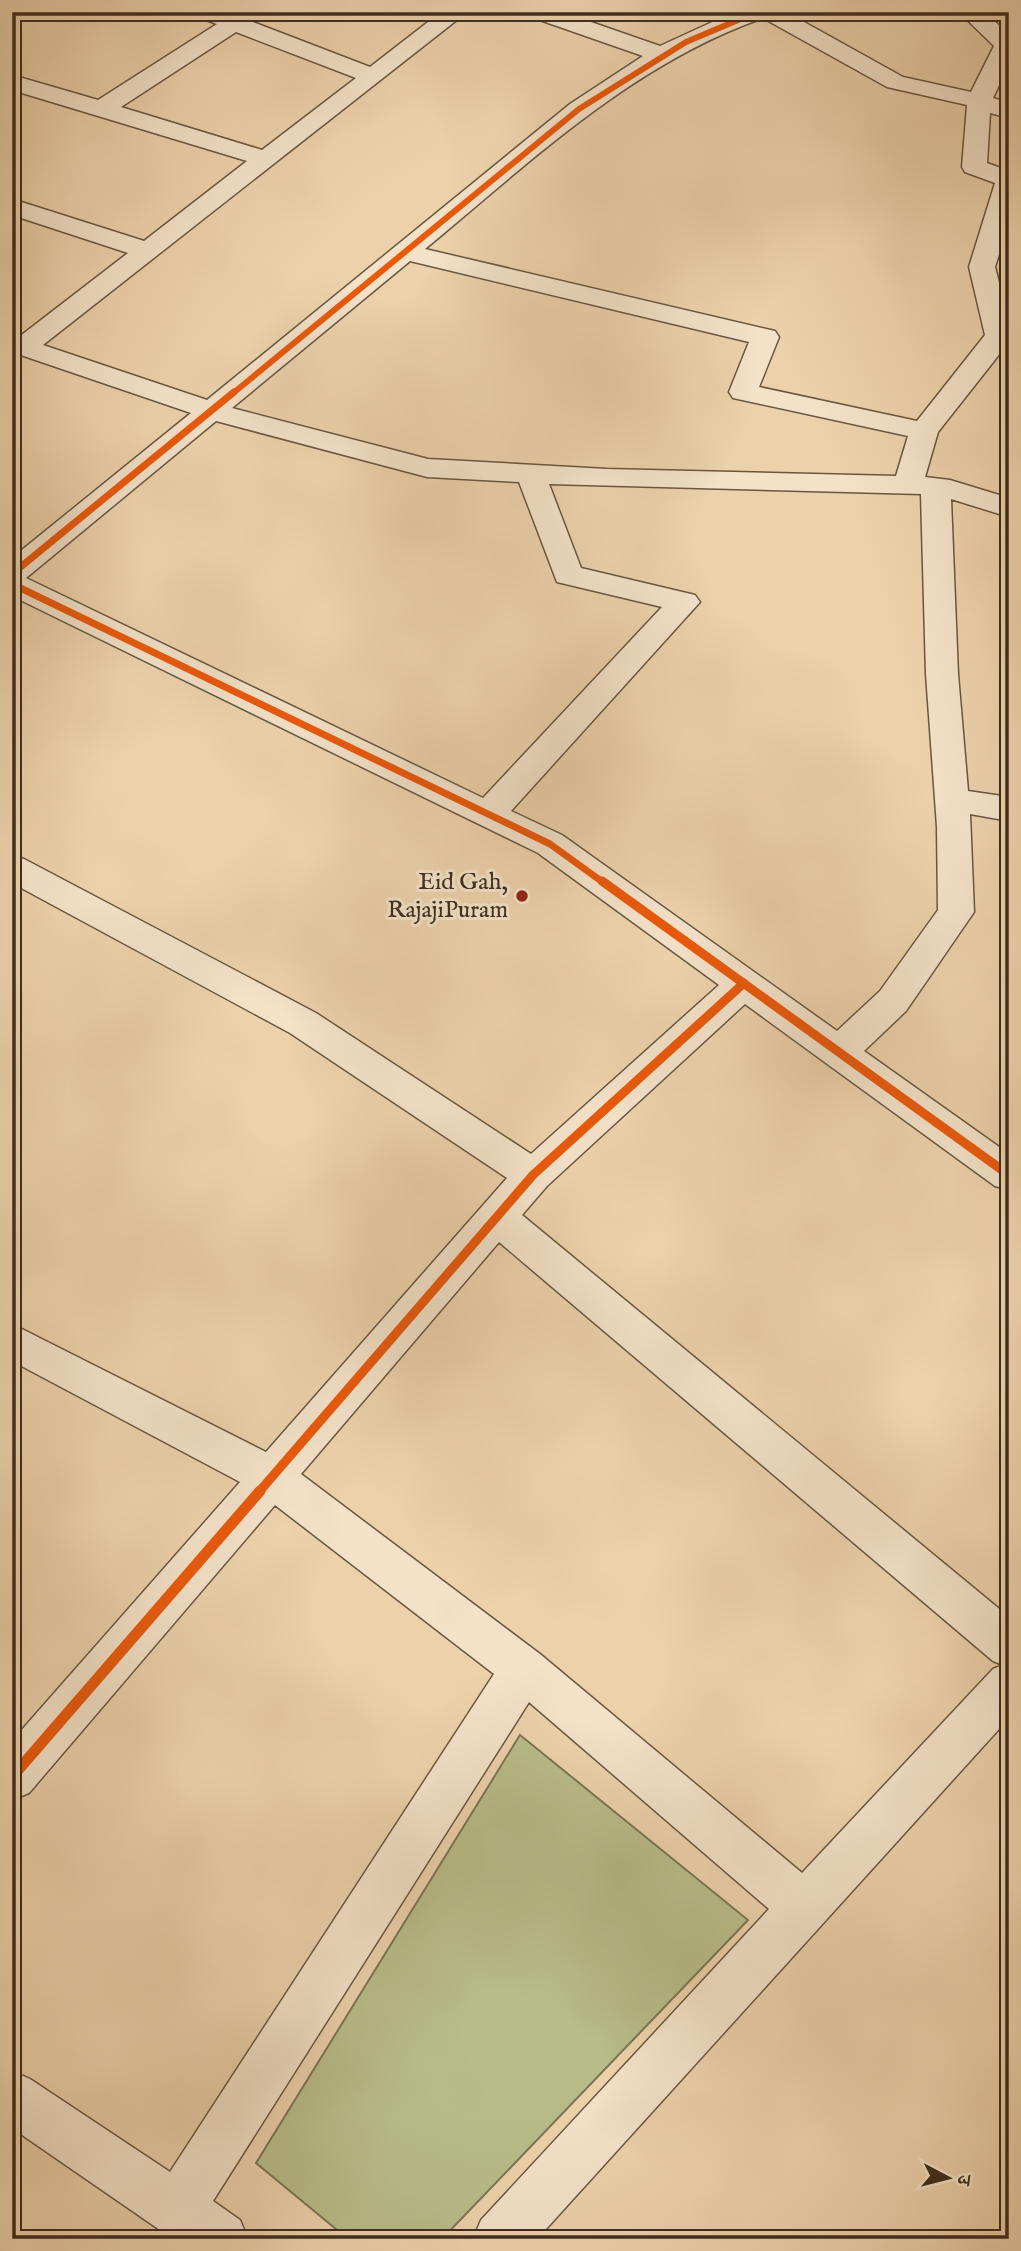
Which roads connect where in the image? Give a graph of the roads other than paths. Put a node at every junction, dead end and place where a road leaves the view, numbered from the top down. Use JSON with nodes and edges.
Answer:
{"nodes":[{"id":1,"x":206,"y":12,"type":"edge"},
{"id":2,"x":456,"y":12,"type":"edge"},
{"id":3,"x":539,"y":12,"type":"edge"},
{"id":4,"x":769,"y":12,"type":"edge"},
{"id":5,"x":970,"y":12,"type":"edge"},
{"id":6,"x":733,"y":15,"type":"edge"},
{"id":7,"x":234,"y":23,"type":"junction"},
{"id":8,"x":1007,"y":49,"type":"edge"},
{"id":9,"x":659,"y":54,"type":"junction"},
{"id":10,"x":373,"y":76,"type":"junction"},
{"id":11,"x":12,"y":82,"type":"edge"},
{"id":12,"x":979,"y":101,"type":"junction"},
{"id":13,"x":103,"y":108,"type":"junction"},
{"id":14,"x":1009,"y":111,"type":"edge"},
{"id":15,"x":266,"y":159,"type":"junction"},
{"id":16,"x":1008,"y":179,"type":"edge"},
{"id":17,"x":12,"y":207,"type":"edge"},
{"id":18,"x":148,"y":251,"type":"junction"},
{"id":19,"x":406,"y":252,"type":"junction"},
{"id":20,"x":18,"y":345,"type":"edge"},
{"id":21,"x":997,"y":357,"type":"edge"},
{"id":22,"x":212,"y":411,"type":"junction"},
{"id":23,"x":924,"y":431,"type":"junction"},
{"id":24,"x":531,"y":474,"type":"junction"},
{"id":25,"x":922,"y":486,"type":"junction"},
{"id":26,"x":1009,"y":508,"type":"edge"},
{"id":27,"x":12,"y":574,"type":"edge"},
{"id":28,"x":12,"y":584,"type":"edge"},
{"id":29,"x":952,"y":800,"type":"junction"},
{"id":30,"x":1009,"y":810,"type":"edge"},
{"id":31,"x":488,"y":814,"type":"junction"},
{"id":32,"x":19,"y":883,"type":"edge"},
{"id":33,"x":744,"y":984,"type":"junction"},
{"id":34,"x":839,"y":1052,"type":"junction"},
{"id":35,"x":533,"y":1175,"type":"junction"},
{"id":36,"x":1009,"y":1175,"type":"edge"},
{"id":37,"x":497,"y":1217,"type":"junction"},
{"id":38,"x":12,"y":1340,"type":"edge"},
{"id":39,"x":272,"y":1478,"type":"junction"},
{"id":40,"x":1009,"y":1646,"type":"edge"},
{"id":41,"x":524,"y":1669,"type":"junction"},
{"id":42,"x":1009,"y":1684,"type":"edge"},
{"id":43,"x":12,"y":1777,"type":"edge"},
{"id":44,"x":804,"y":1907,"type":"junction"},
{"id":45,"x":12,"y":2097,"type":"edge"},
{"id":46,"x":177,"y":2209,"type":"junction"},
{"id":47,"x":221,"y":2239,"type":"edge"},
{"id":48,"x":500,"y":2239,"type":"edge"}],
"edges":[{"from":1,"to":7,"type":"street"},
{"from":2,"to":10,"type":"street"},
{"from":3,"to":9,"type":"street"},
{"from":4,"to":12,"type":"street"},
{"from":5,"to":8,"type":"street"},
{"from":6,"to":9,"type":"street"},
{"from":7,"to":10,"type":"street"},
{"from":7,"to":13,"type":"street"},
{"from":8,"to":12,"type":"street"},
{"from":9,"to":19,"type":"street"},
{"from":10,"to":15,"type":"street"},
{"from":11,"to":13,"type":"street"},
{"from":12,"to":14,"type":"street"},
{"from":12,"to":16,"type":"street"},
{"from":13,"to":15,"type":"street"},
{"from":15,"to":18,"type":"street"},
{"from":16,"to":21,"type":"street"},
{"from":17,"to":18,"type":"street"},
{"from":18,"to":20,"type":"street"},
{"from":19,"to":22,"type":"street"},
{"from":19,"to":23,"type":"street"},
{"from":20,"to":22,"type":"street"},
{"from":21,"to":23,"type":"street"},
{"from":22,"to":24,"type":"street"},
{"from":22,"to":27,"type":"street"},
{"from":23,"to":25,"type":"street"},
{"from":24,"to":25,"type":"street"},
{"from":24,"to":31,"type":"street"},
{"from":25,"to":26,"type":"street"},
{"from":25,"to":29,"type":"street"},
{"from":28,"to":31,"type":"street"},
{"from":29,"to":30,"type":"street"},
{"from":29,"to":34,"type":"street"},
{"from":31,"to":33,"type":"street"},
{"from":32,"to":35,"type":"street"},
{"from":33,"to":34,"type":"street"},
{"from":33,"to":35,"type":"street"},
{"from":34,"to":36,"type":"street"},
{"from":35,"to":37,"type":"street"},
{"from":37,"to":39,"type":"street"},
{"from":37,"to":40,"type":"street"},
{"from":38,"to":39,"type":"street"},
{"from":39,"to":41,"type":"street"},
{"from":39,"to":43,"type":"street"},
{"from":41,"to":44,"type":"street"},
{"from":41,"to":46,"type":"street"},
{"from":42,"to":44,"type":"street"},
{"from":44,"to":48,"type":"street"},
{"from":45,"to":46,"type":"street"},
{"from":46,"to":47,"type":"street"}]}
